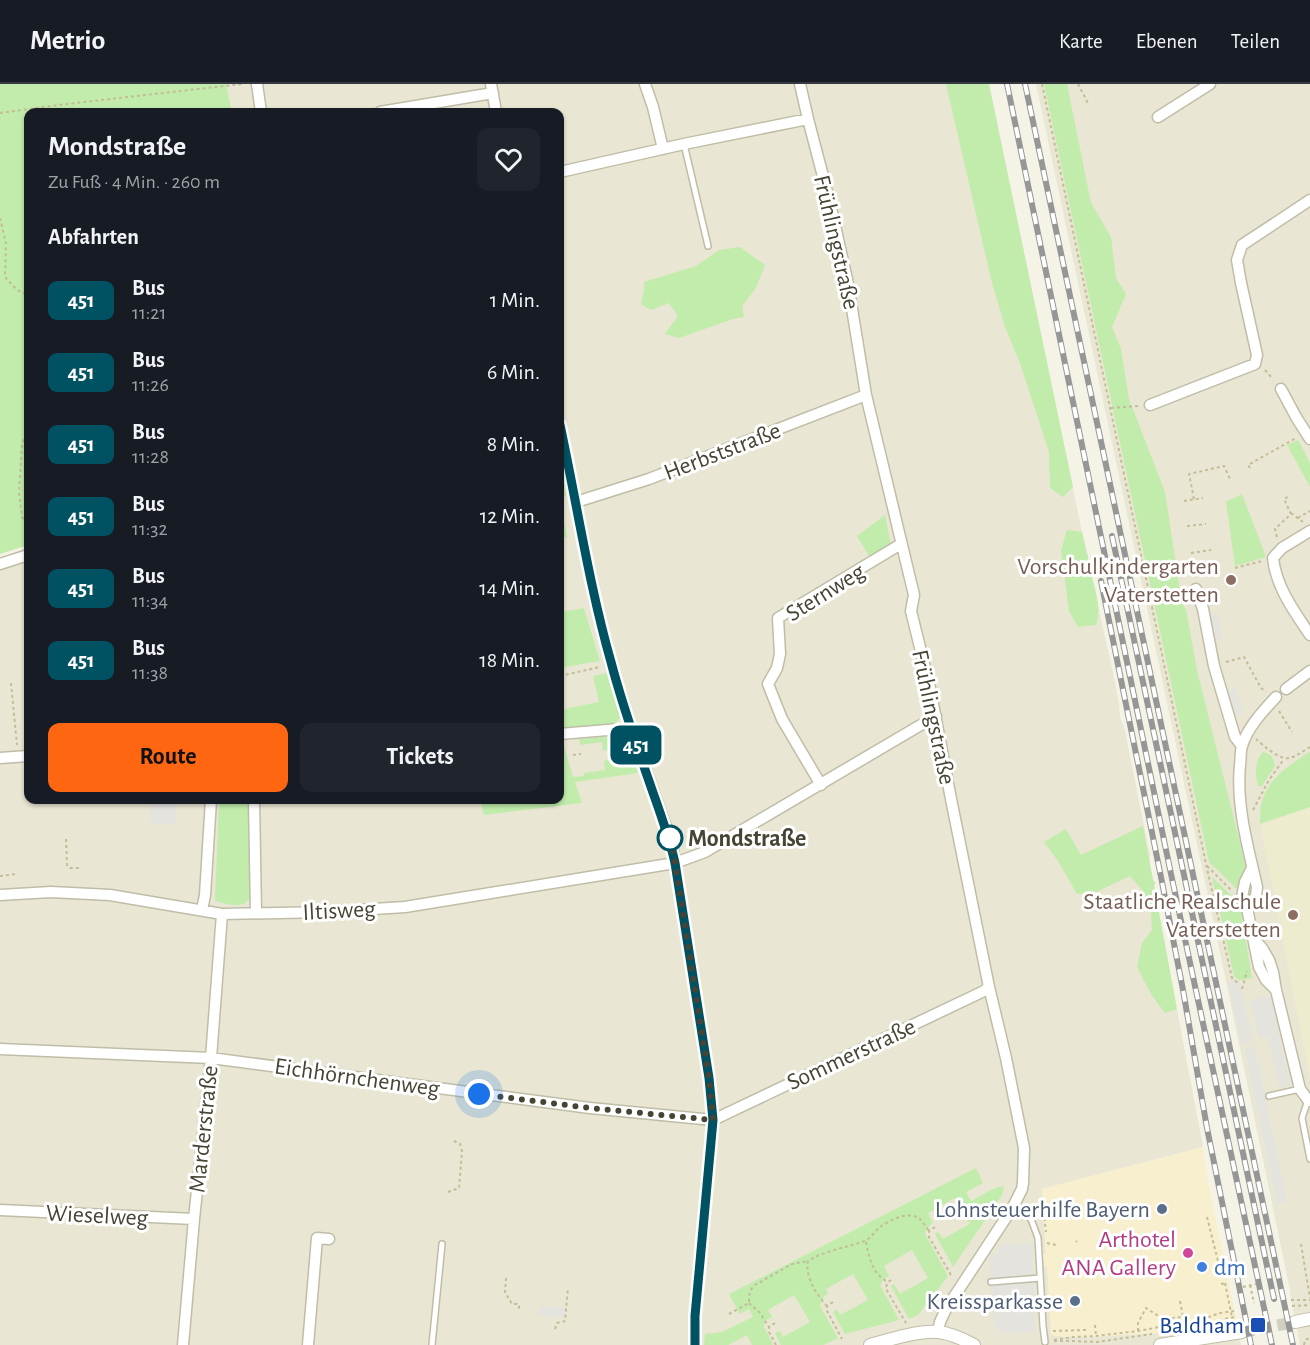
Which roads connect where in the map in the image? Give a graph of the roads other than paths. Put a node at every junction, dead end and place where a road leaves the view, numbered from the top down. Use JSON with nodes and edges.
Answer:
{"nodes":[{"id":1,"x":257,"y":84,"type":"edge"},
{"id":2,"x":645,"y":84,"type":"edge"},
{"id":3,"x":801,"y":84,"type":"edge"},
{"id":4,"x":1210,"y":84,"type":"edge"},
{"id":5,"x":492,"y":89,"type":"edge"},
{"id":6,"x":260,"y":108,"type":"edge"},
{"id":7,"x":399,"y":108,"type":"edge"},
{"id":8,"x":495,"y":108,"type":"edge"},
{"id":9,"x":1158,"y":117,"type":"dead end"},
{"id":10,"x":808,"y":119,"type":"junction"},
{"id":11,"x":684,"y":144,"type":"junction"},
{"id":12,"x":663,"y":149,"type":"junction"},
{"id":13,"x":564,"y":171,"type":"edge"},
{"id":14,"x":1310,"y":200,"type":"edge"},
{"id":15,"x":708,"y":246,"type":"dead end"},
{"id":16,"x":1281,"y":389,"type":"road end"},
{"id":17,"x":866,"y":395,"type":"junction"},
{"id":18,"x":1150,"y":405,"type":"road end"},
{"id":19,"x":1308,"y":436,"type":"edge"},
{"id":20,"x":564,"y":444,"type":"edge"},
{"id":21,"x":576,"y":502,"type":"junction"},
{"id":22,"x":1309,"y":529,"type":"edge"},
{"id":23,"x":901,"y":544,"type":"junction"},
{"id":24,"x":24,"y":556,"type":"edge"},
{"id":25,"x":0,"y":564,"type":"edge"},
{"id":26,"x":1196,"y":589,"type":"dead end"},
{"id":27,"x":1310,"y":635,"type":"edge"},
{"id":28,"x":1310,"y":671,"type":"edge"},
{"id":29,"x":1286,"y":689,"type":"dead end"},
{"id":30,"x":1273,"y":699,"type":"road end"},
{"id":31,"x":936,"y":716,"type":"junction"},
{"id":32,"x":631,"y":728,"type":"junction"},
{"id":33,"x":564,"y":734,"type":"edge"},
{"id":34,"x":1242,"y":746,"type":"junction"},
{"id":35,"x":23,"y":756,"type":"edge"},
{"id":36,"x":0,"y":758,"type":"edge"},
{"id":37,"x":821,"y":785,"type":"junction"},
{"id":38,"x":211,"y":804,"type":"edge"},
{"id":39,"x":254,"y":804,"type":"edge"},
{"id":40,"x":675,"y":863,"type":"junction"},
{"id":41,"x":1252,"y":867,"type":"junction"},
{"id":42,"x":0,"y":895,"type":"edge"},
{"id":43,"x":1247,"y":908,"type":"junction"},
{"id":44,"x":202,"y":910,"type":"junction"},
{"id":45,"x":256,"y":913,"type":"junction"},
{"id":46,"x":222,"y":914,"type":"junction"},
{"id":47,"x":989,"y":987,"type":"junction"},
{"id":48,"x":0,"y":1049,"type":"edge"},
{"id":49,"x":211,"y":1058,"type":"junction"},
{"id":50,"x":1300,"y":1089,"type":"junction"},
{"id":51,"x":1269,"y":1096,"type":"dead end"},
{"id":52,"x":1309,"y":1101,"type":"edge"},
{"id":53,"x":713,"y":1120,"type":"junction"},
{"id":54,"x":1310,"y":1159,"type":"edge"},
{"id":55,"x":1013,"y":1207,"type":"junction"},
{"id":56,"x":0,"y":1210,"type":"edge"},
{"id":57,"x":194,"y":1219,"type":"junction"},
{"id":58,"x":329,"y":1239,"type":"dead end"},
{"id":59,"x":442,"y":1244,"type":"dead end"},
{"id":60,"x":1040,"y":1278,"type":"junction"},
{"id":61,"x":991,"y":1282,"type":"dead end"},
{"id":62,"x":1042,"y":1314,"type":"junction"},
{"id":63,"x":1035,"y":1315,"type":"dead end"},
{"id":64,"x":1310,"y":1319,"type":"edge"},
{"id":65,"x":1295,"y":1322,"type":"tunnel mouth"},
{"id":66,"x":938,"y":1332,"type":"junction"},
{"id":67,"x":1242,"y":1332,"type":"tunnel mouth"},
{"id":68,"x":1045,"y":1342,"type":"road end"},
{"id":69,"x":183,"y":1345,"type":"edge"},
{"id":70,"x":308,"y":1345,"type":"edge"},
{"id":71,"x":432,"y":1345,"type":"edge"},
{"id":72,"x":695,"y":1345,"type":"edge"},
{"id":73,"x":870,"y":1345,"type":"edge"},
{"id":74,"x":974,"y":1345,"type":"edge"},
{"id":75,"x":1160,"y":1345,"type":"edge"}],
"edges":[{"from":1,"to":6,"type":"street"},
{"from":2,"to":12,"type":"street"},
{"from":3,"to":10,"type":"street","name":"Frühlingstraße"},
{"from":4,"to":9,"type":"street"},
{"from":5,"to":7,"type":"street"},
{"from":5,"to":8,"type":"street"},
{"from":10,"to":11,"type":"street"},
{"from":10,"to":17,"type":"street","name":"Frühlingstraße"},
{"from":11,"to":12,"type":"street"},
{"from":11,"to":15,"type":"lane"},
{"from":12,"to":13,"type":"street"},
{"from":14,"to":18,"type":"street"},
{"from":16,"to":19,"type":"street"},
{"from":17,"to":21,"type":"street","name":"Herbststraße"},
{"from":17,"to":23,"type":"street","name":"Frühlingstraße"},
{"from":20,"to":21,"type":"street"},
{"from":21,"to":32,"type":"street"},
{"from":22,"to":27,"type":"street"},
{"from":23,"to":31,"type":"street","name":"Frühlingstraße"},
{"from":23,"to":37,"type":"street","name":"Sternweg"},
{"from":24,"to":25,"type":"street"},
{"from":26,"to":34,"type":"street"},
{"from":28,"to":29,"type":"street"},
{"from":30,"to":34,"type":"street"},
{"from":31,"to":37,"type":"street"},
{"from":31,"to":47,"type":"street","name":"Frühlingstraße"},
{"from":32,"to":33,"type":"street"},
{"from":32,"to":40,"type":"street"},
{"from":34,"to":41,"type":"street"},
{"from":35,"to":36,"type":"street"},
{"from":37,"to":40,"type":"street"},
{"from":38,"to":44,"type":"street"},
{"from":39,"to":45,"type":"street"},
{"from":40,"to":45,"type":"street","name":"Iltisweg"},
{"from":40,"to":53,"type":"street"},
{"from":41,"to":43,"type":"street"},
{"from":41,"to":43,"type":"street"},
{"from":42,"to":44,"type":"street","name":"Iltisweg"},
{"from":43,"to":50,"type":"street"},
{"from":44,"to":46,"type":"street","name":"Iltisweg"},
{"from":45,"to":46,"type":"street","name":"Iltisweg"},
{"from":46,"to":49,"type":"street","name":"Marderstraße"},
{"from":47,"to":53,"type":"street","name":"Sommerstraße"},
{"from":47,"to":55,"type":"street","name":"Frühlingstraße"},
{"from":48,"to":49,"type":"street","name":"Eichhörnchenweg"},
{"from":49,"to":53,"type":"street","name":"Eichhörnchenweg"},
{"from":49,"to":57,"type":"street","name":"Marderstraße"},
{"from":50,"to":51,"type":"lane"},
{"from":50,"to":52,"type":"street"},
{"from":52,"to":54,"type":"lane"},
{"from":53,"to":72,"type":"street"},
{"from":55,"to":60,"type":"lane"},
{"from":55,"to":66,"type":"street","name":"Frühlingstraße"},
{"from":56,"to":57,"type":"street","name":"Wieselweg"},
{"from":57,"to":69,"type":"street","name":"Marderstraße"},
{"from":58,"to":70,"type":"street"},
{"from":59,"to":71,"type":"lane"},
{"from":60,"to":61,"type":"lane"},
{"from":60,"to":62,"type":"lane"},
{"from":62,"to":63,"type":"lane"},
{"from":62,"to":68,"type":"lane"},
{"from":64,"to":65,"type":"street"},
{"from":66,"to":73,"type":"street"},
{"from":66,"to":74,"type":"street"},
{"from":67,"to":75,"type":"street"}]}
